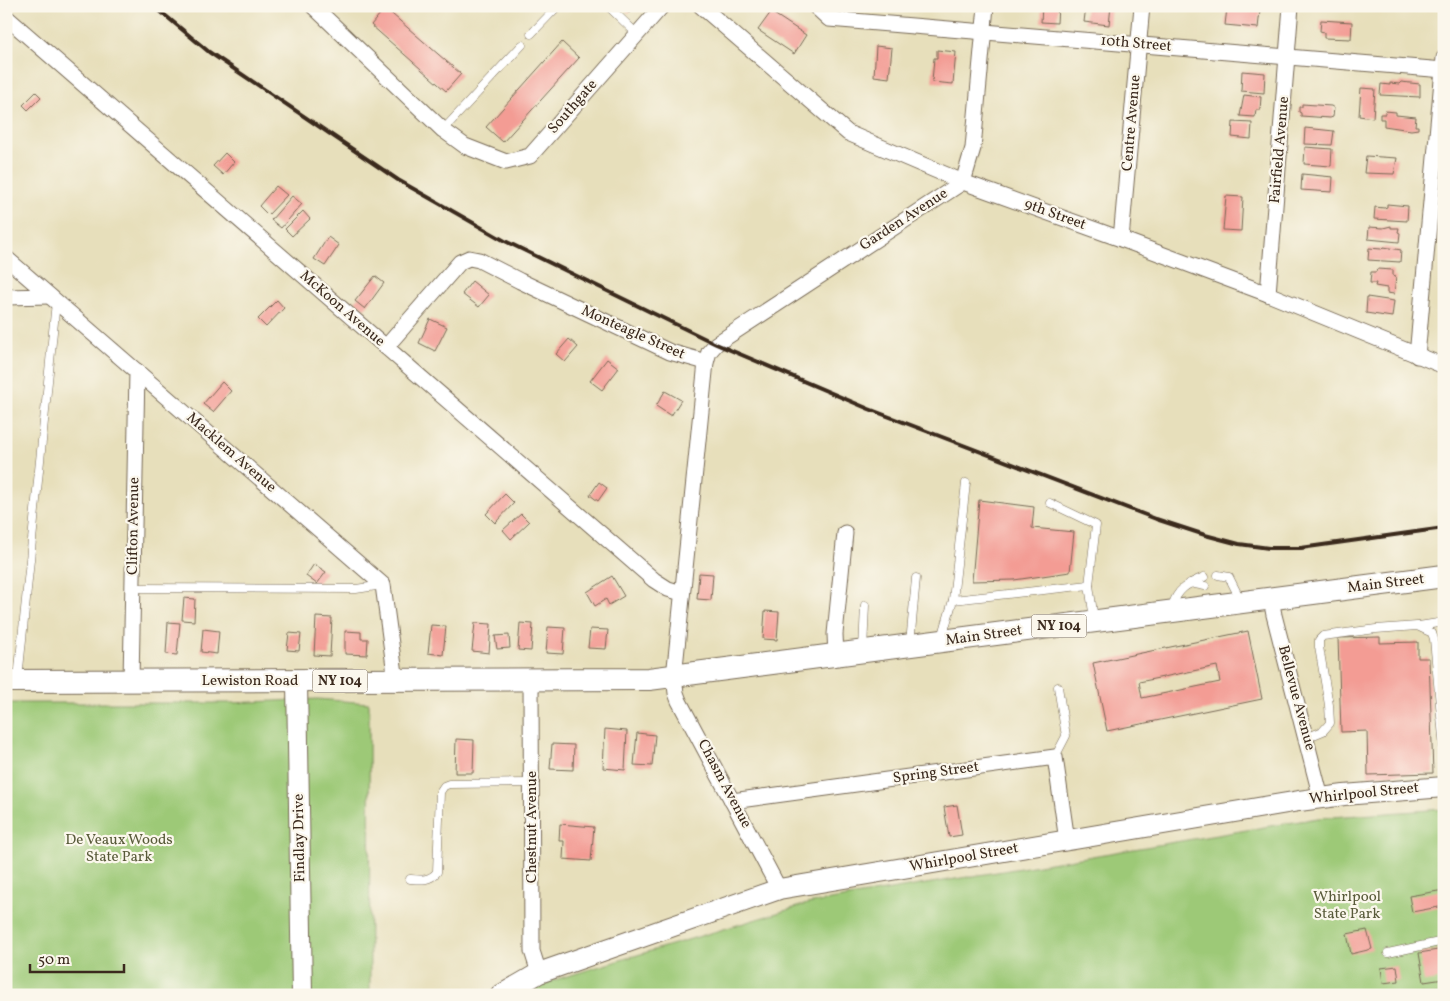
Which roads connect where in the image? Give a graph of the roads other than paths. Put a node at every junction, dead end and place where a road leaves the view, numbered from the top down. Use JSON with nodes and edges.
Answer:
{"nodes":[{"id":1,"x":313,"y":6,"type":"edge"},
{"id":2,"x":558,"y":6,"type":"edge"},
{"id":3,"x":608,"y":6,"type":"edge"},
{"id":4,"x":662,"y":6,"type":"edge"},
{"id":5,"x":701,"y":6,"type":"edge"},
{"id":6,"x":815,"y":6,"type":"edge"},
{"id":7,"x":986,"y":6,"type":"edge"},
{"id":8,"x":1142,"y":6,"type":"edge"},
{"id":9,"x":1291,"y":6,"type":"edge"},
{"id":10,"x":6,"y":17,"type":"edge"},
{"id":11,"x":984,"y":32,"type":"junction"},
{"id":12,"x":531,"y":34,"type":"dead end"},
{"id":13,"x":637,"y":34,"type":"junction"},
{"id":14,"x":522,"y":45,"type":"dead end"},
{"id":15,"x":1140,"y":45,"type":"junction"},
{"id":16,"x":1287,"y":57,"type":"junction"},
{"id":17,"x":1443,"y":66,"type":"edge"},
{"id":18,"x":442,"y":130,"type":"junction"},
{"id":19,"x":963,"y":182,"type":"junction"},
{"id":20,"x":1122,"y":239,"type":"junction"},
{"id":21,"x":6,"y":258,"type":"edge"},
{"id":22,"x":1268,"y":294,"type":"junction"},
{"id":23,"x":6,"y":297,"type":"edge"},
{"id":24,"x":53,"y":299,"type":"junction"},
{"id":25,"x":386,"y":347,"type":"junction"},
{"id":26,"x":1417,"y":356,"type":"junction"},
{"id":27,"x":706,"y":362,"type":"junction"},
{"id":28,"x":1444,"y":366,"type":"edge"},
{"id":29,"x":137,"y":371,"type":"junction"},
{"id":30,"x":966,"y":483,"type":"dead end"},
{"id":31,"x":1050,"y":503,"type":"dead end"},
{"id":32,"x":845,"y":533,"type":"dead end"},
{"id":33,"x":1218,"y":575,"type":"dead end"},
{"id":34,"x":1444,"y":576,"type":"edge"},
{"id":35,"x":1204,"y":577,"type":"dead end"},
{"id":36,"x":1229,"y":577,"type":"junction"},
{"id":37,"x":916,"y":578,"type":"dead end"},
{"id":38,"x":1190,"y":583,"type":"junction"},
{"id":39,"x":1219,"y":584,"type":"dead end"},
{"id":40,"x":383,"y":585,"type":"junction"},
{"id":41,"x":1089,"y":585,"type":"junction"},
{"id":42,"x":1205,"y":586,"type":"dead end"},
{"id":43,"x":133,"y":588,"type":"junction"},
{"id":44,"x":682,"y":593,"type":"junction"},
{"id":45,"x":1271,"y":599,"type":"junction"},
{"id":46,"x":953,"y":600,"type":"junction"},
{"id":47,"x":1242,"y":602,"type":"junction"},
{"id":48,"x":865,"y":605,"type":"dead end"},
{"id":49,"x":1171,"y":612,"type":"junction"},
{"id":50,"x":1094,"y":622,"type":"junction"},
{"id":51,"x":1444,"y":622,"type":"edge"},
{"id":52,"x":1417,"y":626,"type":"junction"},
{"id":53,"x":941,"y":642,"type":"junction"},
{"id":54,"x":910,"y":646,"type":"junction"},
{"id":55,"x":863,"y":652,"type":"junction"},
{"id":56,"x":836,"y":656,"type":"junction"},
{"id":57,"x":674,"y":677,"type":"junction"},
{"id":58,"x":396,"y":680,"type":"junction"},
{"id":59,"x":531,"y":680,"type":"junction"},
{"id":60,"x":12,"y":681,"type":"edge"},
{"id":61,"x":131,"y":681,"type":"junction"},
{"id":62,"x":297,"y":681,"type":"junction"},
{"id":63,"x":1058,"y":687,"type":"dead end"},
{"id":64,"x":1306,"y":738,"type":"junction"},
{"id":65,"x":1444,"y":749,"type":"edge"},
{"id":66,"x":1055,"y":757,"type":"junction"},
{"id":67,"x":532,"y":783,"type":"junction"},
{"id":68,"x":1444,"y":787,"type":"edge"},
{"id":69,"x":1321,"y":798,"type":"junction"},
{"id":70,"x":732,"y":800,"type":"junction"},
{"id":71,"x":1067,"y":841,"type":"junction"},
{"id":72,"x":410,"y":879,"type":"dead end"},
{"id":73,"x":779,"y":889,"type":"junction"},
{"id":74,"x":1444,"y":941,"type":"edge"},
{"id":75,"x":1388,"y":954,"type":"dead end"},
{"id":76,"x":539,"y":973,"type":"junction"},
{"id":77,"x":302,"y":995,"type":"edge"},
{"id":78,"x":501,"y":995,"type":"edge"}],
"edges":[{"from":1,"to":18,"type":"street","name":"Southgate"},
{"from":2,"to":12,"type":"lane"},
{"from":3,"to":13,"type":"lane"},
{"from":4,"to":13,"type":"street","name":"Southgate"},
{"from":5,"to":19,"type":"street","name":"9th Street"},
{"from":6,"to":11,"type":"street","name":"10th Street"},
{"from":7,"to":11,"type":"street","name":"Garden Avenue"},
{"from":8,"to":15,"type":"street","name":"Centre Avenue"},
{"from":9,"to":16,"type":"street","name":"Fairfield Avenue"},
{"from":10,"to":25,"type":"street","name":"McKoon Avenue"},
{"from":11,"to":15,"type":"street","name":"10th Street"},
{"from":11,"to":19,"type":"street","name":"Garden Avenue"},
{"from":13,"to":18,"type":"street","name":"Southgate"},
{"from":14,"to":18,"type":"lane"},
{"from":15,"to":16,"type":"street","name":"10th Street"},
{"from":15,"to":20,"type":"street","name":"Centre Avenue"},
{"from":16,"to":17,"type":"street","name":"10th Street"},
{"from":16,"to":22,"type":"street","name":"Fairfield Avenue"},
{"from":17,"to":26,"type":"street"},
{"from":19,"to":20,"type":"street","name":"9th Street"},
{"from":19,"to":27,"type":"street","name":"Garden Avenue"},
{"from":20,"to":22,"type":"street","name":"9th Street"},
{"from":21,"to":24,"type":"street","name":"Macklem Avenue"},
{"from":22,"to":26,"type":"street","name":"9th Street"},
{"from":23,"to":24,"type":"street"},
{"from":24,"to":29,"type":"street","name":"Macklem Avenue"},
{"from":24,"to":60,"type":"lane"},
{"from":25,"to":27,"type":"street","name":"Monteagle Street"},
{"from":25,"to":44,"type":"street","name":"McKoon Avenue"},
{"from":26,"to":28,"type":"street","name":"9th Street"},
{"from":27,"to":44,"type":"street","name":"Monteagle Street"},
{"from":29,"to":40,"type":"street","name":"Macklem Avenue"},
{"from":29,"to":43,"type":"street","name":"Clifton Avenue"},
{"from":30,"to":46,"type":"lane"},
{"from":31,"to":41,"type":"lane"},
{"from":32,"to":56,"type":"street"},
{"from":33,"to":36,"type":"lane"},
{"from":34,"to":45,"type":"main road","name":"Main Street","number":"NY 104"},
{"from":35,"to":38,"type":"lane"},
{"from":36,"to":39,"type":"lane"},
{"from":36,"to":47,"type":"lane"},
{"from":37,"to":54,"type":"lane"},
{"from":38,"to":42,"type":"lane"},
{"from":38,"to":49,"type":"lane"},
{"from":40,"to":43,"type":"lane"},
{"from":40,"to":58,"type":"street"},
{"from":41,"to":46,"type":"lane"},
{"from":41,"to":50,"type":"lane"},
{"from":43,"to":61,"type":"street","name":"Clifton Avenue"},
{"from":44,"to":57,"type":"street","name":"Monteagle Street"},
{"from":45,"to":47,"type":"main road","name":"Main Street","number":"NY 104"},
{"from":45,"to":64,"type":"street","name":"Bellevue Avenue"},
{"from":46,"to":53,"type":"lane"},
{"from":47,"to":49,"type":"main road","name":"Main Street","number":"NY 104"},
{"from":48,"to":55,"type":"lane"},
{"from":49,"to":50,"type":"main road","name":"Main Street","number":"NY 104"},
{"from":50,"to":53,"type":"main road","name":"Main Street","number":"NY 104"},
{"from":51,"to":52,"type":"lane"},
{"from":52,"to":64,"type":"lane"},
{"from":52,"to":65,"type":"lane"},
{"from":53,"to":54,"type":"main road","name":"Main Street","number":"NY 104"},
{"from":54,"to":55,"type":"main road","name":"Main Street","number":"NY 104"},
{"from":55,"to":56,"type":"main road","name":"Main Street","number":"NY 104"},
{"from":56,"to":57,"type":"main road","name":"Main Street","number":"NY 104"},
{"from":57,"to":59,"type":"main road","name":"Lewiston Road","number":"NY 104"},
{"from":57,"to":70,"type":"street","name":"Chasm Avenue"},
{"from":58,"to":59,"type":"main road","name":"Lewiston Road","number":"NY 104"},
{"from":58,"to":62,"type":"main road","name":"Lewiston Road","number":"NY 104"},
{"from":59,"to":67,"type":"street","name":"Chestnut Avenue"},
{"from":60,"to":61,"type":"main road","name":"Lewiston Road","number":"NY 104"},
{"from":61,"to":62,"type":"main road","name":"Lewiston Road","number":"NY 104"},
{"from":62,"to":77,"type":"street","name":"Findlay Drive"},
{"from":63,"to":66,"type":"lane"},
{"from":64,"to":69,"type":"street","name":"Bellevue Avenue"},
{"from":66,"to":70,"type":"street","name":"Spring Street"},
{"from":66,"to":71,"type":"street"},
{"from":67,"to":72,"type":"lane"},
{"from":67,"to":76,"type":"street","name":"Chestnut Avenue"},
{"from":68,"to":69,"type":"street","name":"Whirlpool Street"},
{"from":69,"to":71,"type":"street","name":"Whirlpool Street"},
{"from":70,"to":73,"type":"street","name":"Chasm Avenue"},
{"from":71,"to":73,"type":"street","name":"Whirlpool Street"},
{"from":73,"to":76,"type":"street","name":"Whirlpool Street"},
{"from":74,"to":75,"type":"lane"},
{"from":76,"to":78,"type":"street","name":"Whirlpool Street"}]}
